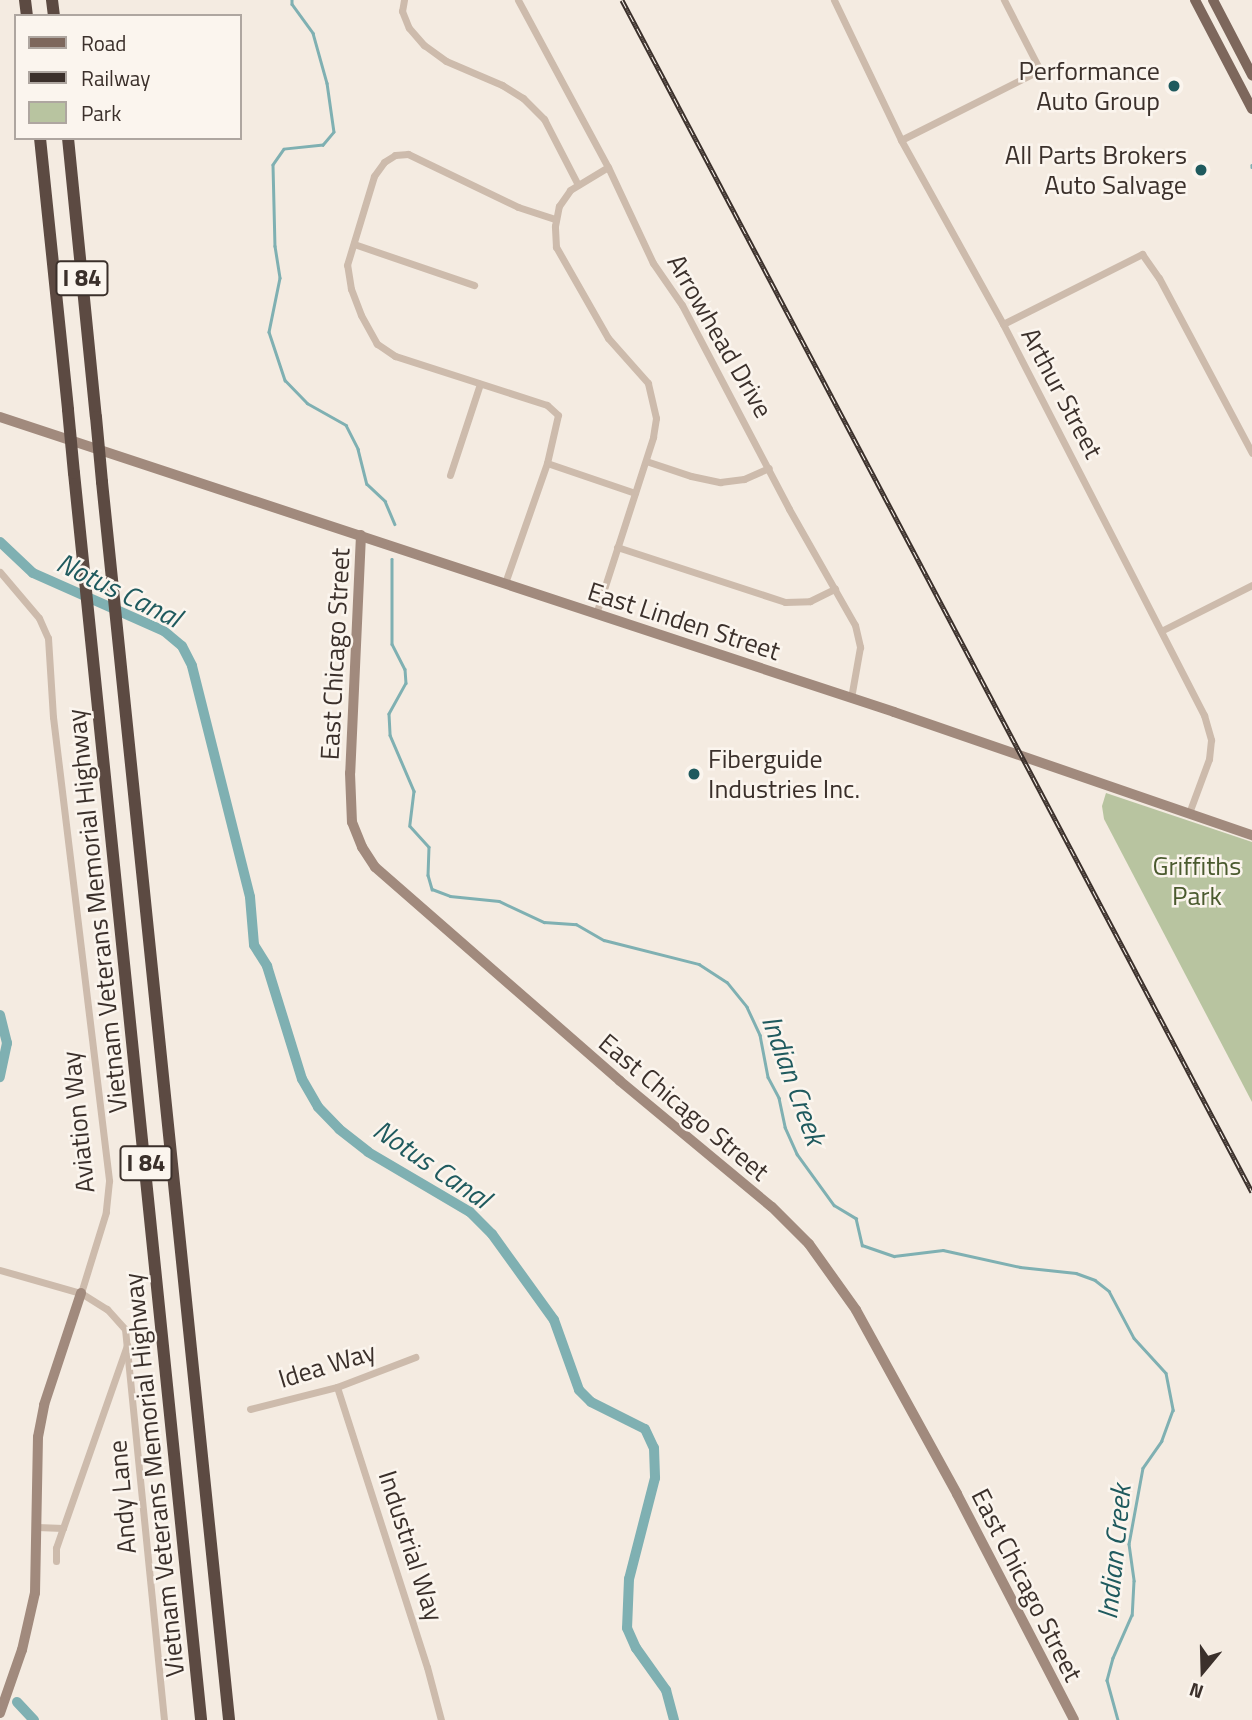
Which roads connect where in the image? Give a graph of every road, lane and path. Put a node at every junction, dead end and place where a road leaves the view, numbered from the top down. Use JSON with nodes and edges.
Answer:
{"nodes":[{"id":1,"x":404,"y":0,"type":"edge"},
{"id":2,"x":518,"y":0,"type":"edge"},
{"id":3,"x":1004,"y":0,"type":"edge"},
{"id":4,"x":1195,"y":0,"type":"edge"},
{"id":5,"x":1213,"y":0,"type":"edge"},
{"id":6,"x":837,"y":1,"type":"edge"},
{"id":7,"x":1252,"y":75,"type":"edge"},
{"id":8,"x":1252,"y":109,"type":"edge"},
{"id":9,"x":40,"y":140,"type":"edge"},
{"id":10,"x":68,"y":140,"type":"edge"},
{"id":11,"x":901,"y":140,"type":"junction"},
{"id":12,"x":608,"y":167,"type":"junction"},
{"id":13,"x":578,"y":185,"type":"junction"},
{"id":14,"x":556,"y":219,"type":"junction"},
{"id":15,"x":354,"y":244,"type":"junction"},
{"id":16,"x":474,"y":285,"type":"dead end"},
{"id":17,"x":1003,"y":324,"type":"junction"},
{"id":18,"x":480,"y":384,"type":"junction"},
{"id":19,"x":0,"y":417,"type":"edge"},
{"id":20,"x":1252,"y":453,"type":"edge"},
{"id":21,"x":646,"y":461,"type":"junction"},
{"id":22,"x":547,"y":463,"type":"junction"},
{"id":23,"x":769,"y":468,"type":"junction"},
{"id":24,"x":450,"y":475,"type":"dead end"},
{"id":25,"x":635,"y":493,"type":"junction"},
{"id":26,"x":361,"y":535,"type":"junction"},
{"id":27,"x":617,"y":547,"type":"junction"},
{"id":28,"x":0,"y":572,"type":"edge"},
{"id":29,"x":505,"y":583,"type":"junction"},
{"id":30,"x":1252,"y":585,"type":"edge"},
{"id":31,"x":835,"y":589,"type":"junction"},
{"id":32,"x":596,"y":614,"type":"junction"},
{"id":33,"x":1163,"y":630,"type":"junction"},
{"id":34,"x":851,"y":698,"type":"junction"},
{"id":35,"x":1189,"y":813,"type":"junction"},
{"id":36,"x":1252,"y":835,"type":"edge"},
{"id":37,"x":0,"y":1270,"type":"edge"},
{"id":38,"x":81,"y":1293,"type":"junction"},
{"id":39,"x":128,"y":1342,"type":"junction"},
{"id":40,"x":415,"y":1357,"type":"dead end"},
{"id":41,"x":337,"y":1387,"type":"junction"},
{"id":42,"x":250,"y":1409,"type":"dead end"},
{"id":43,"x":37,"y":1527,"type":"junction"},
{"id":44,"x":63,"y":1528,"type":"junction"},
{"id":45,"x":56,"y":1561,"type":"dead end"},
{"id":46,"x":0,"y":1713,"type":"edge"},
{"id":47,"x":164,"y":1720,"type":"edge"},
{"id":48,"x":201,"y":1720,"type":"edge"},
{"id":49,"x":229,"y":1720,"type":"edge"},
{"id":50,"x":440,"y":1720,"type":"edge"},
{"id":51,"x":1074,"y":1720,"type":"edge"}],
"edges":[{"from":1,"to":13,"type":"street"},
{"from":2,"to":12,"type":"street","name":"Arrowhead Drive"},
{"from":3,"to":11,"type":"street"},
{"from":4,"to":8,"type":"main road"},
{"from":5,"to":7,"type":"main road"},
{"from":6,"to":11,"type":"street","name":"Arthur Street"},
{"from":9,"to":48,"type":"highway","name":"Vietnam Veterans Memorial Highway","number":"I 84","bridge":true},
{"from":10,"to":49,"type":"highway","name":"Vietnam Veterans Memorial Highway","number":"I 84","bridge":true},
{"from":11,"to":17,"type":"street","name":"Arthur Street"},
{"from":12,"to":13,"type":"street"},
{"from":12,"to":23,"type":"street","name":"Arrowhead Drive"},
{"from":13,"to":14,"type":"street"},
{"from":14,"to":15,"type":"street"},
{"from":14,"to":21,"type":"street"},
{"from":15,"to":16,"type":"street"},
{"from":15,"to":18,"type":"street"},
{"from":17,"to":20,"type":"street"},
{"from":17,"to":33,"type":"street","name":"Arthur Street"},
{"from":18,"to":22,"type":"street"},
{"from":18,"to":24,"type":"street"},
{"from":19,"to":26,"type":"street","name":"East Linden Street"},
{"from":21,"to":23,"type":"street"},
{"from":21,"to":25,"type":"street"},
{"from":22,"to":25,"type":"street"},
{"from":22,"to":29,"type":"street"},
{"from":23,"to":31,"type":"street","name":"Arrowhead Drive"},
{"from":25,"to":27,"type":"street"},
{"from":26,"to":29,"type":"street","name":"East Linden Street"},
{"from":26,"to":51,"type":"street","name":"East Chicago Street"},
{"from":27,"to":31,"type":"street"},
{"from":27,"to":32,"type":"street"},
{"from":28,"to":38,"type":"street","name":"Aviation Way"},
{"from":29,"to":32,"type":"street","name":"East Linden Street"},
{"from":30,"to":33,"type":"street"},
{"from":31,"to":34,"type":"street","name":"Arrowhead Drive"},
{"from":32,"to":34,"type":"street","name":"East Linden Street"},
{"from":33,"to":35,"type":"street","name":"Arthur Street"},
{"from":34,"to":35,"type":"street","name":"East Linden Street"},
{"from":35,"to":36,"type":"street","name":"East Linden Street"},
{"from":37,"to":38,"type":"street","name":"Andy Lane"},
{"from":38,"to":39,"type":"street","name":"Andy Lane"},
{"from":38,"to":43,"type":"street","name":"Aviation Way"},
{"from":39,"to":44,"type":"street"},
{"from":39,"to":47,"type":"street","name":"Andy Lane"},
{"from":40,"to":41,"type":"street","name":"Idea Way"},
{"from":41,"to":42,"type":"street","name":"Idea Way"},
{"from":41,"to":50,"type":"street","name":"Industrial Way"},
{"from":43,"to":44,"type":"street"},
{"from":43,"to":46,"type":"street","name":"Aviation Way"},
{"from":44,"to":45,"type":"street"}]}
